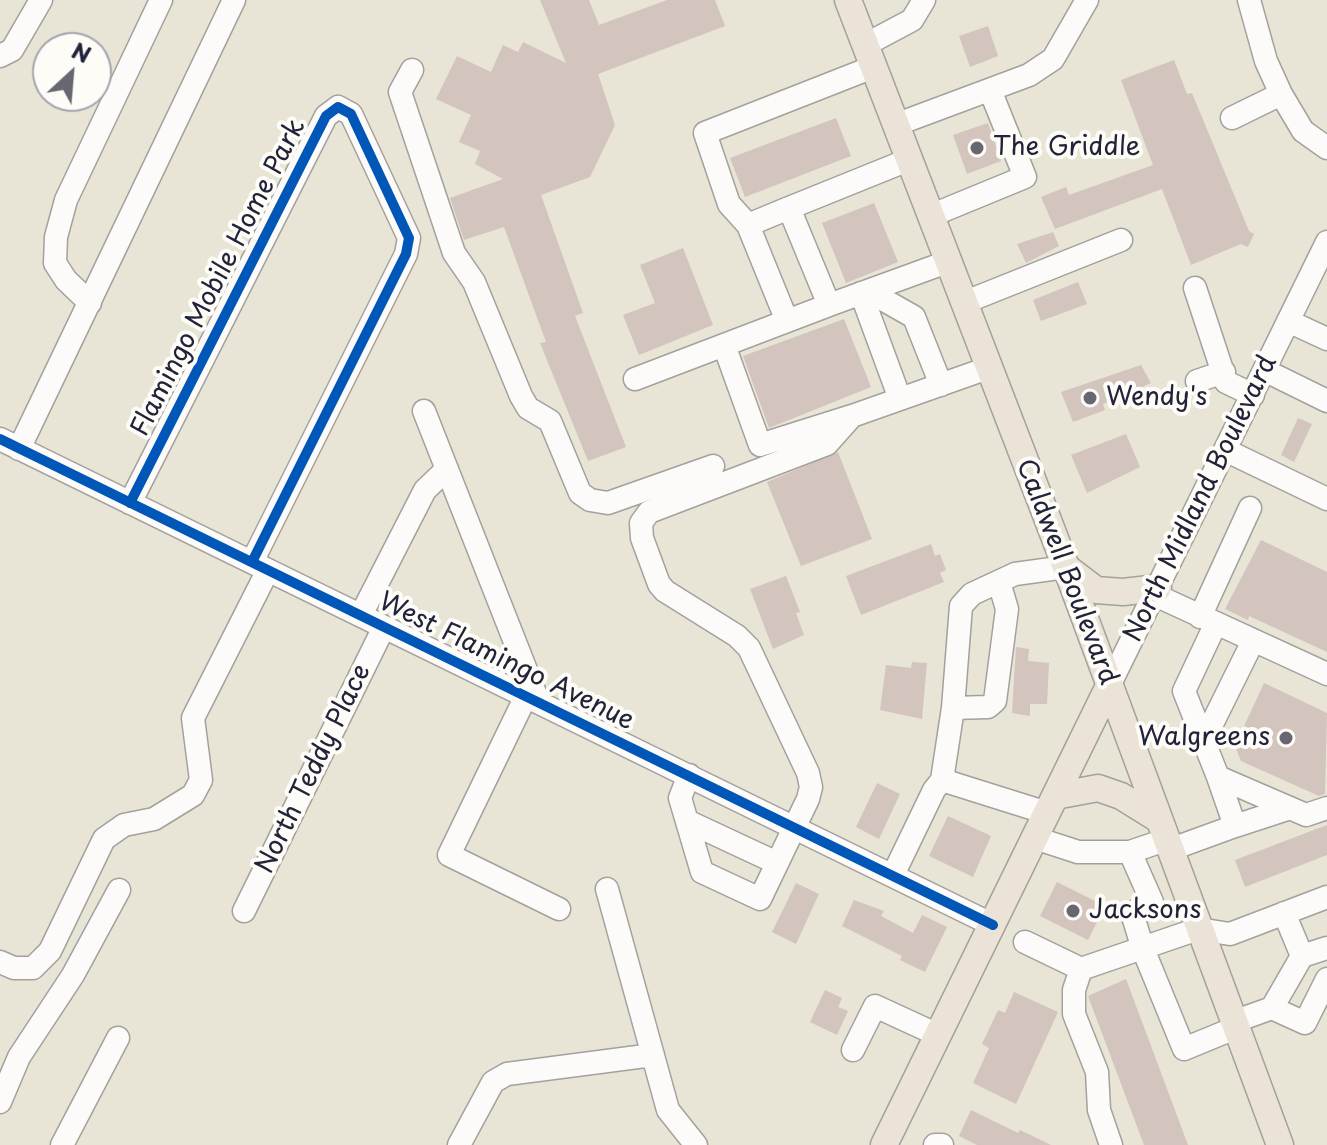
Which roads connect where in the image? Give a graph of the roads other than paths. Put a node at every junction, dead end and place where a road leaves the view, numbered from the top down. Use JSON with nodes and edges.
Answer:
{"nodes":[{"id":1,"x":41,"y":0,"type":"edge"},
{"id":2,"x":161,"y":0,"type":"edge"},
{"id":3,"x":234,"y":0,"type":"edge"},
{"id":4,"x":848,"y":0,"type":"edge"},
{"id":5,"x":924,"y":0,"type":"edge"},
{"id":6,"x":1087,"y":0,"type":"edge"},
{"id":7,"x":1249,"y":0,"type":"edge"},
{"id":8,"x":908,"y":10,"type":"edge"},
{"id":9,"x":6,"y":53,"type":"edge"},
{"id":10,"x":869,"y":56,"type":"junction"},
{"id":11,"x":412,"y":70,"type":"dead end"},
{"id":12,"x":990,"y":90,"type":"junction"},
{"id":13,"x":1281,"y":94,"type":"junction"},
{"id":14,"x":1232,"y":118,"type":"dead end"},
{"id":15,"x":895,"y":125,"type":"junction"},
{"id":16,"x":1327,"y":148,"type":"edge"},
{"id":17,"x":908,"y":160,"type":"junction"},
{"id":18,"x":789,"y":208,"type":"junction"},
{"id":19,"x":930,"y":216,"type":"junction"},
{"id":20,"x":748,"y":225,"type":"junction"},
{"id":21,"x":1121,"y":240,"type":"dead end"},
{"id":22,"x":1327,"y":242,"type":"edge"},
{"id":23,"x":947,"y":262,"type":"junction"},
{"id":24,"x":1195,"y":288,"type":"dead end"},
{"id":25,"x":864,"y":292,"type":"junction"},
{"id":26,"x":90,"y":303,"type":"junction"},
{"id":27,"x":963,"y":303,"type":"junction"},
{"id":28,"x":829,"y":305,"type":"junction"},
{"id":29,"x":787,"y":321,"type":"junction"},
{"id":30,"x":1288,"y":321,"type":"junction"},
{"id":31,"x":1327,"y":339,"type":"edge"},
{"id":32,"x":724,"y":345,"type":"junction"},
{"id":33,"x":988,"y":368,"type":"junction"},
{"id":34,"x":1264,"y":370,"type":"junction"},
{"id":35,"x":1224,"y":372,"type":"junction"},
{"id":36,"x":635,"y":379,"type":"dead end"},
{"id":37,"x":1197,"y":381,"type":"dead end"},
{"id":38,"x":941,"y":385,"type":"junction"},
{"id":39,"x":1253,"y":395,"type":"junction"},
{"id":40,"x":900,"y":399,"type":"junction"},
{"id":41,"x":1327,"y":401,"type":"edge"},
{"id":42,"x":424,"y":411,"type":"dead end"},
{"id":43,"x":852,"y":416,"type":"junction"},
{"id":44,"x":10,"y":444,"type":"edge"},
{"id":45,"x":1225,"y":450,"type":"junction"},
{"id":46,"x":713,"y":466,"type":"dead end"},
{"id":47,"x":447,"y":469,"type":"junction"},
{"id":48,"x":1327,"y":499,"type":"edge"},
{"id":49,"x":130,"y":503,"type":"junction"},
{"id":50,"x":1250,"y":508,"type":"dead end"},
{"id":51,"x":260,"y":566,"type":"junction"},
{"id":52,"x":1066,"y":567,"type":"junction"},
{"id":53,"x":999,"y":582,"type":"junction"},
{"id":54,"x":1156,"y":591,"type":"junction"},
{"id":55,"x":361,"y":615,"type":"junction"},
{"id":56,"x":1208,"y":620,"type":"junction"},
{"id":57,"x":384,"y":627,"type":"junction"},
{"id":58,"x":1253,"y":641,"type":"junction"},
{"id":59,"x":1327,"y":674,"type":"edge"},
{"id":60,"x":1109,"y":686,"type":"junction"},
{"id":61,"x":532,"y":699,"type":"junction"},
{"id":62,"x":953,"y":708,"type":"junction"},
{"id":63,"x":1204,"y":740,"type":"junction"},
{"id":64,"x":689,"y":775,"type":"junction"},
{"id":65,"x":1218,"y":777,"type":"junction"},
{"id":66,"x":942,"y":780,"type":"junction"},
{"id":67,"x":1051,"y":805,"type":"junction"},
{"id":68,"x":1290,"y":808,"type":"junction"},
{"id":69,"x":1327,"y":808,"type":"edge"},
{"id":70,"x":687,"y":821,"type":"junction"},
{"id":71,"x":1235,"y":826,"type":"junction"},
{"id":72,"x":795,"y":827,"type":"junction"},
{"id":73,"x":1164,"y":836,"type":"junction"},
{"id":74,"x":1035,"y":838,"type":"junction"},
{"id":75,"x":1130,"y":852,"type":"junction"},
{"id":76,"x":777,"y":863,"type":"junction"},
{"id":77,"x":893,"y":875,"type":"junction"},
{"id":78,"x":1180,"y":881,"type":"junction"},
{"id":79,"x":607,"y":889,"type":"dead end"},
{"id":80,"x":119,"y":890,"type":"dead end"},
{"id":81,"x":1148,"y":892,"type":"junction"},
{"id":82,"x":1327,"y":897,"type":"edge"},
{"id":83,"x":559,"y":909,"type":"dead end"},
{"id":84,"x":244,"y":911,"type":"dead end"},
{"id":85,"x":1284,"y":913,"type":"junction"},
{"id":86,"x":993,"y":925,"type":"junction"},
{"id":87,"x":1198,"y":929,"type":"junction"},
{"id":88,"x":1025,"y":942,"type":"dead end"},
{"id":89,"x":1327,"y":948,"type":"edge"},
{"id":90,"x":1143,"y":949,"type":"junction"},
{"id":91,"x":1302,"y":956,"type":"junction"},
{"id":92,"x":0,"y":962,"type":"edge"},
{"id":93,"x":1081,"y":969,"type":"junction"},
{"id":94,"x":1327,"y":979,"type":"edge"},
{"id":95,"x":1272,"y":1008,"type":"junction"},
{"id":96,"x":1234,"y":1025,"type":"junction"},
{"id":97,"x":938,"y":1035,"type":"junction"},
{"id":98,"x":118,"y":1038,"type":"dead end"},
{"id":99,"x":853,"y":1050,"type":"dead end"},
{"id":100,"x":653,"y":1055,"type":"junction"},
{"id":101,"x":0,"y":1102,"type":"edge"},
{"id":102,"x":62,"y":1145,"type":"edge"},
{"id":103,"x":459,"y":1145,"type":"edge"},
{"id":104,"x":696,"y":1145,"type":"edge"},
{"id":105,"x":884,"y":1145,"type":"edge"},
{"id":106,"x":935,"y":1145,"type":"edge"},
{"id":107,"x":942,"y":1145,"type":"edge"},
{"id":108,"x":1111,"y":1145,"type":"edge"},
{"id":109,"x":1280,"y":1145,"type":"edge"}],
"edges":[{"from":1,"to":9,"type":"street"},
{"from":2,"to":26,"type":"street"},
{"from":3,"to":26,"type":"street"},
{"from":4,"to":10,"type":"main road","name":"Caldwell Boulevard"},
{"from":5,"to":8,"type":"street"},
{"from":6,"to":12,"type":"street"},
{"from":7,"to":13,"type":"street"},
{"from":8,"to":10,"type":"street"},
{"from":10,"to":15,"type":"main road","name":"Caldwell Boulevard"},
{"from":10,"to":20,"type":"street"},
{"from":11,"to":46,"type":"street"},
{"from":12,"to":15,"type":"street"},
{"from":12,"to":19,"type":"street"},
{"from":13,"to":14,"type":"street"},
{"from":13,"to":16,"type":"street"},
{"from":15,"to":17,"type":"main road","name":"Caldwell Boulevard"},
{"from":17,"to":18,"type":"street"},
{"from":17,"to":19,"type":"main road","name":"Caldwell Boulevard"},
{"from":18,"to":20,"type":"street"},
{"from":18,"to":28,"type":"street"},
{"from":19,"to":23,"type":"main road","name":"Caldwell Boulevard"},
{"from":20,"to":29,"type":"street"},
{"from":21,"to":27,"type":"street"},
{"from":22,"to":30,"type":"street","name":"North Midland Boulevard"},
{"from":23,"to":25,"type":"street"},
{"from":23,"to":27,"type":"main road","name":"Caldwell Boulevard"},
{"from":24,"to":35,"type":"street"},
{"from":25,"to":28,"type":"street"},
{"from":25,"to":38,"type":"street"},
{"from":25,"to":40,"type":"street"},
{"from":26,"to":44,"type":"street"},
{"from":27,"to":33,"type":"main road","name":"Caldwell Boulevard"},
{"from":28,"to":29,"type":"street"},
{"from":29,"to":32,"type":"street"},
{"from":30,"to":31,"type":"street"},
{"from":30,"to":34,"type":"street","name":"North Midland Boulevard"},
{"from":32,"to":36,"type":"street"},
{"from":32,"to":43,"type":"street"},
{"from":33,"to":38,"type":"street"},
{"from":33,"to":52,"type":"main road","name":"Caldwell Boulevard"},
{"from":34,"to":39,"type":"street","name":"North Midland Boulevard"},
{"from":34,"to":41,"type":"street"},
{"from":35,"to":37,"type":"street"},
{"from":35,"to":39,"type":"street"},
{"from":38,"to":40,"type":"street"},
{"from":39,"to":45,"type":"street","name":"North Midland Boulevard"},
{"from":40,"to":43,"type":"street"},
{"from":42,"to":47,"type":"street"},
{"from":43,"to":72,"type":"street"},
{"from":44,"to":49,"type":"street","name":"West Flamingo Avenue"},
{"from":45,"to":48,"type":"street"},
{"from":45,"to":54,"type":"street","name":"North Midland Boulevard"},
{"from":47,"to":55,"type":"street"},
{"from":47,"to":61,"type":"street"},
{"from":49,"to":51,"type":"street","name":"West Flamingo Avenue"},
{"from":49,"to":51,"type":"street","name":"Flamingo Mobile Home Park"},
{"from":50,"to":56,"type":"street"},
{"from":51,"to":55,"type":"street","name":"West Flamingo Avenue"},
{"from":51,"to":92,"type":"street"},
{"from":52,"to":53,"type":"street"},
{"from":52,"to":54,"type":"main road"},
{"from":52,"to":60,"type":"main road","name":"Caldwell Boulevard"},
{"from":53,"to":62,"type":"street"},
{"from":53,"to":62,"type":"street"},
{"from":54,"to":56,"type":"street"},
{"from":54,"to":60,"type":"street","name":"North Midland Boulevard"},
{"from":55,"to":57,"type":"street","name":"West Flamingo Avenue"},
{"from":56,"to":58,"type":"street"},
{"from":56,"to":63,"type":"street"},
{"from":57,"to":61,"type":"street","name":"West Flamingo Avenue"},
{"from":57,"to":84,"type":"street","name":"North Teddy Place"},
{"from":58,"to":59,"type":"street"},
{"from":58,"to":63,"type":"street"},
{"from":60,"to":67,"type":"main road","name":"North Midland Boulevard"},
{"from":60,"to":73,"type":"main road","name":"Caldwell Boulevard"},
{"from":61,"to":64,"type":"street","name":"West Flamingo Avenue"},
{"from":61,"to":83,"type":"street"},
{"from":62,"to":66,"type":"street"},
{"from":63,"to":65,"type":"street"},
{"from":64,"to":70,"type":"street"},
{"from":64,"to":72,"type":"street","name":"West Flamingo Avenue"},
{"from":65,"to":68,"type":"street"},
{"from":65,"to":71,"type":"street"},
{"from":66,"to":67,"type":"street"},
{"from":66,"to":77,"type":"street"},
{"from":67,"to":73,"type":"main road"},
{"from":67,"to":74,"type":"main road","name":"North Midland Boulevard"},
{"from":68,"to":69,"type":"street"},
{"from":68,"to":71,"type":"street"},
{"from":70,"to":76,"type":"street"},
{"from":70,"to":76,"type":"street"},
{"from":71,"to":73,"type":"street"},
{"from":72,"to":76,"type":"street"},
{"from":72,"to":77,"type":"street","name":"West Flamingo Avenue"},
{"from":73,"to":75,"type":"street"},
{"from":73,"to":78,"type":"main road","name":"Caldwell Boulevard"},
{"from":74,"to":75,"type":"street"},
{"from":74,"to":86,"type":"main road","name":"North Midland Boulevard"},
{"from":75,"to":81,"type":"street"},
{"from":77,"to":86,"type":"street","name":"West Flamingo Avenue"},
{"from":78,"to":81,"type":"street"},
{"from":78,"to":87,"type":"main road","name":"Caldwell Boulevard"},
{"from":79,"to":100,"type":"street"},
{"from":80,"to":101,"type":"street"},
{"from":81,"to":90,"type":"street"},
{"from":82,"to":85,"type":"street"},
{"from":85,"to":87,"type":"street"},
{"from":85,"to":91,"type":"street"},
{"from":86,"to":97,"type":"main road","name":"North Midland Boulevard"},
{"from":87,"to":90,"type":"street"},
{"from":87,"to":96,"type":"main road","name":"Caldwell Boulevard"},
{"from":88,"to":93,"type":"street"},
{"from":89,"to":91,"type":"street"},
{"from":90,"to":93,"type":"street"},
{"from":90,"to":96,"type":"street"},
{"from":91,"to":95,"type":"street"},
{"from":93,"to":108,"type":"street"},
{"from":94,"to":95,"type":"street"},
{"from":95,"to":96,"type":"street"},
{"from":96,"to":109,"type":"main road","name":"Caldwell Boulevard"},
{"from":97,"to":99,"type":"street"},
{"from":97,"to":105,"type":"main road","name":"North Midland Boulevard"},
{"from":98,"to":102,"type":"street"},
{"from":100,"to":103,"type":"street"},
{"from":100,"to":104,"type":"street"},
{"from":106,"to":107,"type":"street"}]}
